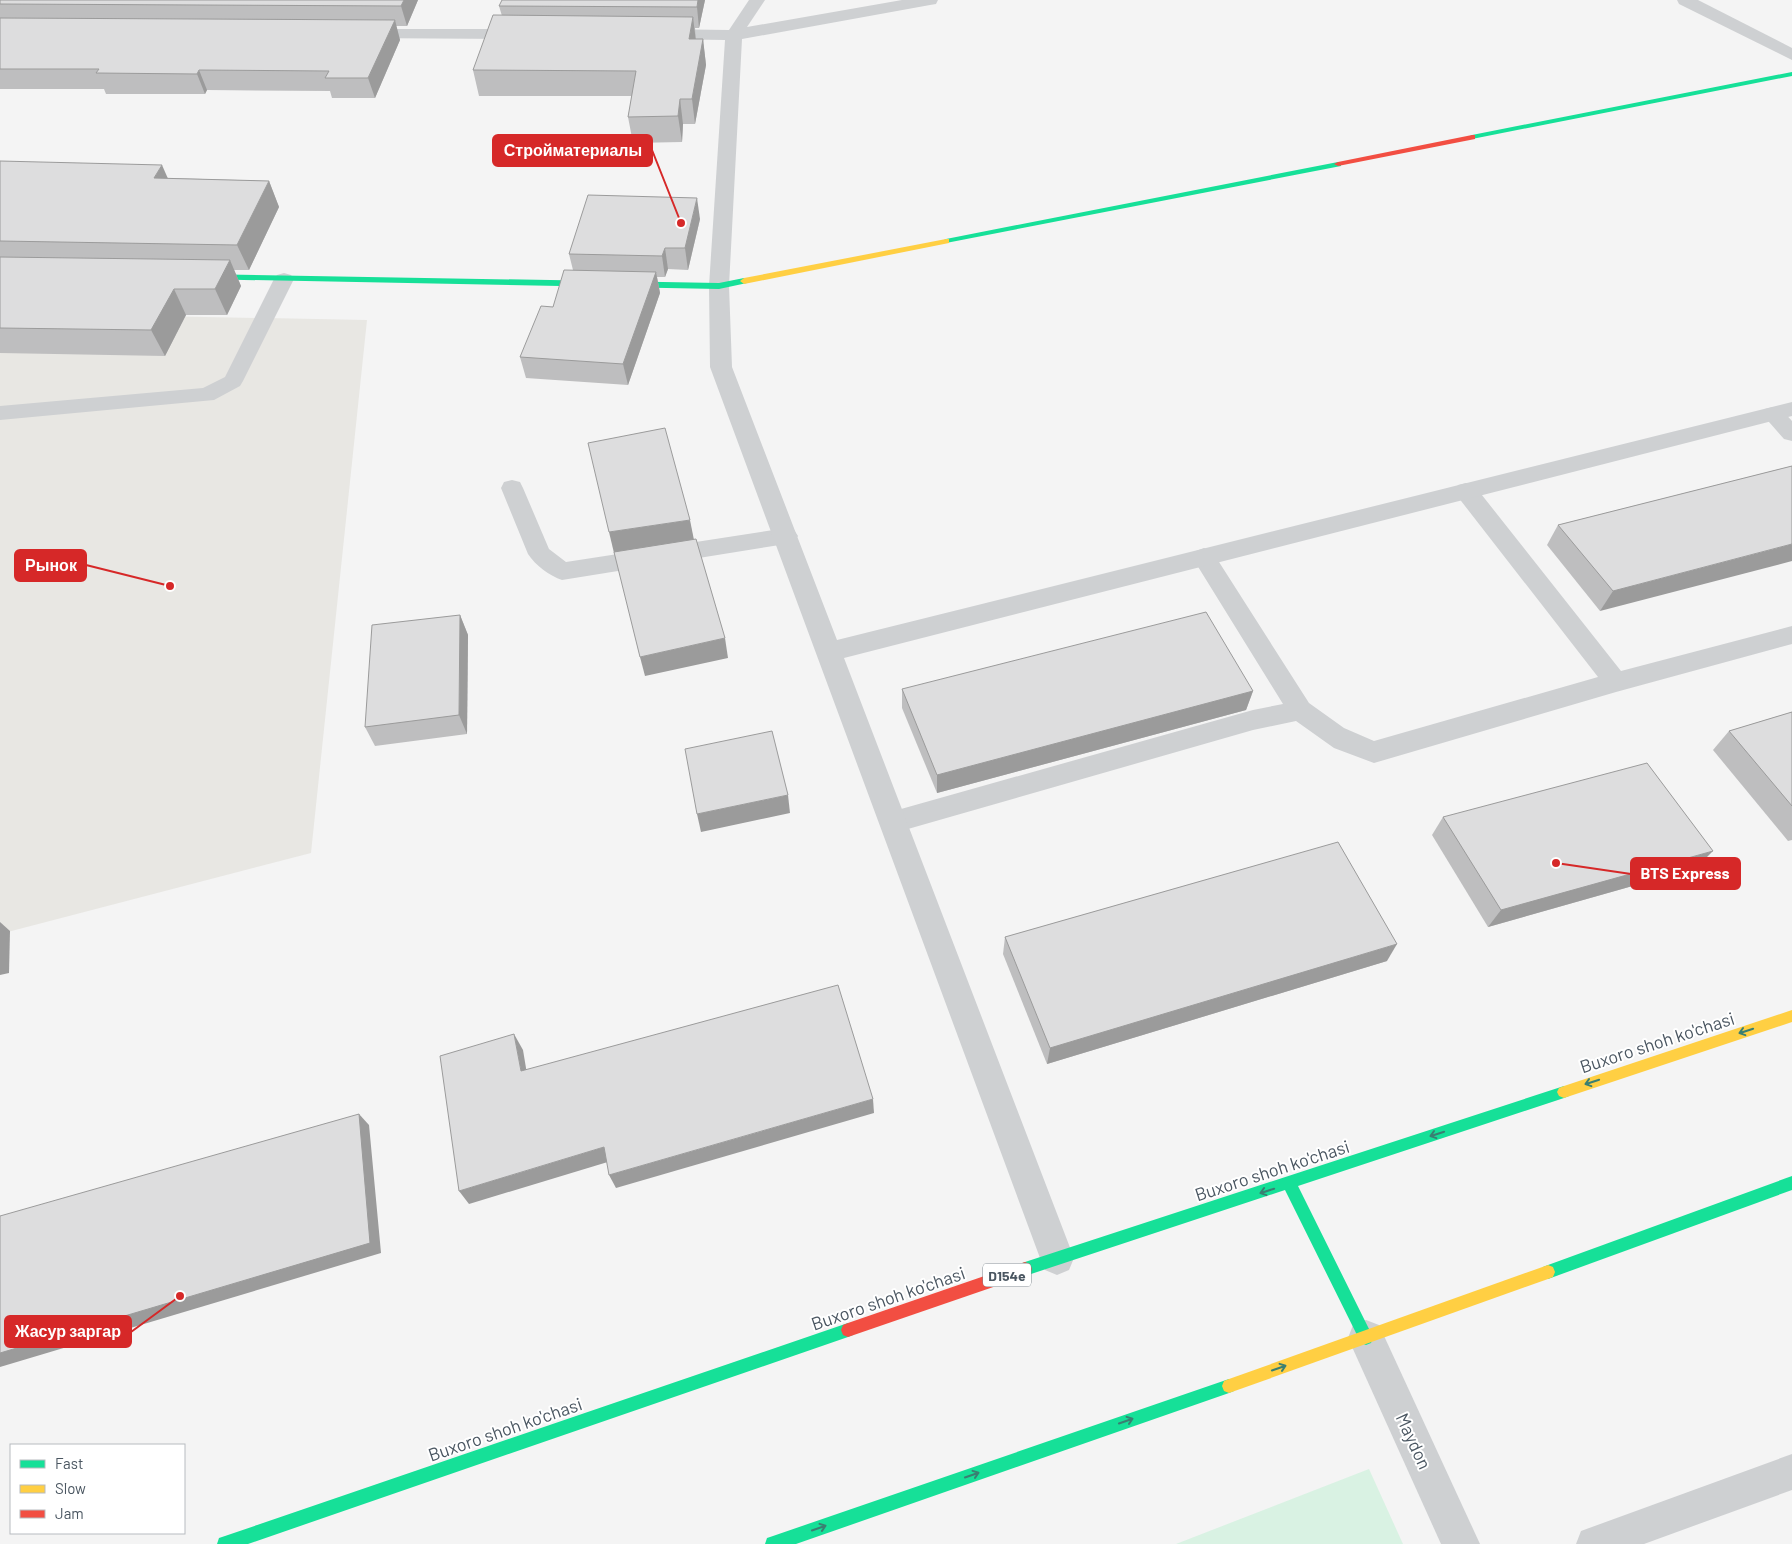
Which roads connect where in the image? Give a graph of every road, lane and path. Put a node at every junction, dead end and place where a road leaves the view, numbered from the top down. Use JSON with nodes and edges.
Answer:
{"nodes":[{"id":1,"x":757,"y":0,"type":"edge"},
{"id":2,"x":930,"y":0,"type":"edge"},
{"id":3,"x":1685,"y":0,"type":"edge"},
{"id":4,"x":345,"y":34,"type":"edge"},
{"id":5,"x":545,"y":34,"type":"edge"},
{"id":6,"x":644,"y":34,"type":"edge"},
{"id":7,"x":734,"y":34,"type":"junction"},
{"id":8,"x":1792,"y":55,"type":"edge"},
{"id":9,"x":1792,"y":74,"type":"edge"},
{"id":10,"x":186,"y":277,"type":"edge"},
{"id":11,"x":284,"y":278,"type":"junction"},
{"id":12,"x":720,"y":286,"type":"junction"},
{"id":13,"x":1782,"y":412,"type":"edge"},
{"id":14,"x":0,"y":413,"type":"edge"},
{"id":15,"x":1792,"y":434,"type":"edge"},
{"id":16,"x":512,"y":488,"type":"dead end"},
{"id":17,"x":1466,"y":492,"type":"junction"},
{"id":18,"x":786,"y":536,"type":"junction"},
{"id":19,"x":1204,"y":557,"type":"junction"},
{"id":20,"x":1792,"y":635,"type":"edge"},
{"id":21,"x":830,"y":652,"type":"junction"},
{"id":22,"x":1616,"y":682,"type":"junction"},
{"id":23,"x":1300,"y":710,"type":"junction"},
{"id":24,"x":894,"y":822,"type":"junction"},
{"id":25,"x":1792,"y":1016,"type":"edge"},
{"id":26,"x":1289,"y":1183,"type":"junction"},
{"id":27,"x":1792,"y":1183,"type":"edge"},
{"id":28,"x":1057,"y":1258,"type":"junction"},
{"id":29,"x":1366,"y":1338,"type":"junction"},
{"id":30,"x":1792,"y":1472,"type":"edge"},
{"id":31,"x":225,"y":1544,"type":"edge"},
{"id":32,"x":773,"y":1544,"type":"edge"},
{"id":33,"x":1461,"y":1544,"type":"edge"},
{"id":34,"x":1594,"y":1544,"type":"edge"}],
"edges":[{"from":1,"to":7,"type":"street"},
{"from":2,"to":7,"type":"street"},
{"from":3,"to":8,"type":"street"},
{"from":4,"to":5,"type":"street"},
{"from":6,"to":7,"type":"street"},
{"from":7,"to":12,"type":"street"},
{"from":9,"to":12,"type":"street"},
{"from":10,"to":11,"type":"street"},
{"from":11,"to":12,"type":"street"},
{"from":11,"to":14,"type":"lane"},
{"from":12,"to":18,"type":"street"},
{"from":13,"to":15,"type":"lane"},
{"from":13,"to":17,"type":"street"},
{"from":16,"to":18,"type":"lane"},
{"from":17,"to":19,"type":"street"},
{"from":17,"to":22,"type":"lane"},
{"from":18,"to":21,"type":"street"},
{"from":19,"to":21,"type":"street"},
{"from":19,"to":23,"type":"lane"},
{"from":20,"to":22,"type":"lane"},
{"from":21,"to":24,"type":"street"},
{"from":22,"to":23,"type":"lane"},
{"from":23,"to":24,"type":"lane"},
{"from":24,"to":28,"type":"street"},
{"from":25,"to":26,"type":"street","name":"Buxoro shoh ko'chasi","number":"D154e","one_way":true},
{"from":26,"to":28,"type":"street","name":"Buxoro shoh ko'chasi","number":"D154e","one_way":true},
{"from":26,"to":29,"type":"street"},
{"from":27,"to":29,"type":"street"},
{"from":28,"to":31,"type":"street","name":"Buxoro shoh ko'chasi","number":"D154e"},
{"from":32,"to":29,"type":"street","one_way":true},
{"from":29,"to":33,"type":"street","name":"Maydon"},
{"from":30,"to":34,"type":"lane"}]}
